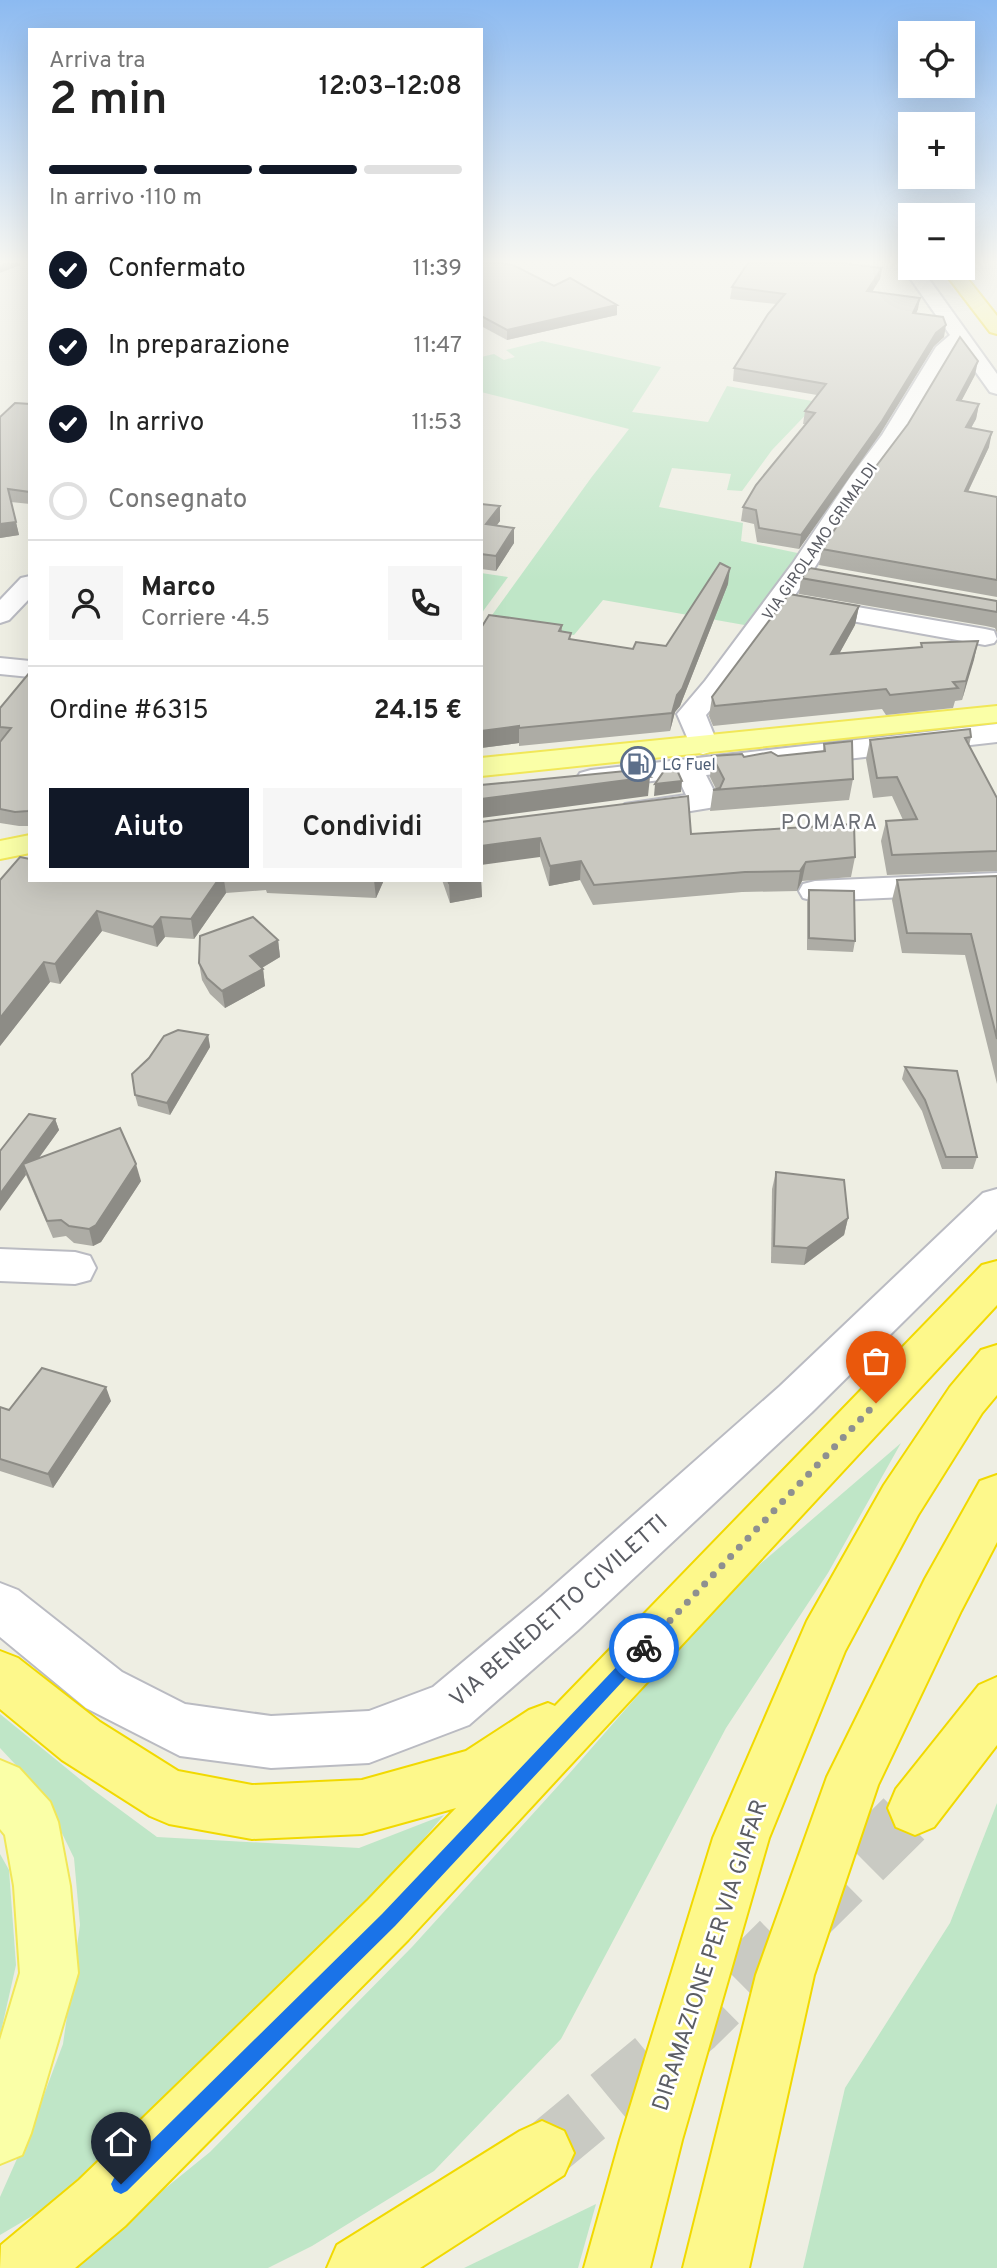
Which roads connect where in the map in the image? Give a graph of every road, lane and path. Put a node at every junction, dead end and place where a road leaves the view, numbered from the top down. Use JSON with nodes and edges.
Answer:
{"nodes":[{"id":1,"x":932,"y":369,"type":"edge"},
{"id":2,"x":982,"y":369,"type":"edge"},
{"id":3,"x":997,"y":388,"type":"edge"},
{"id":4,"x":800,"y":572,"type":"junction"},
{"id":5,"x":826,"y":576,"type":"edge"},
{"id":6,"x":28,"y":585,"type":"edge"},
{"id":7,"x":778,"y":601,"type":"junction"},
{"id":8,"x":0,"y":614,"type":"edge"},
{"id":9,"x":985,"y":637,"type":"dead end"},
{"id":10,"x":0,"y":666,"type":"edge"},
{"id":11,"x":28,"y":669,"type":"edge"},
{"id":12,"x":994,"y":734,"type":"edge"},
{"id":13,"x":695,"y":757,"type":"junction"},
{"id":14,"x":483,"y":767,"type":"edge"},
{"id":15,"x":599,"y":779,"type":"junction"},
{"id":16,"x":483,"y":790,"type":"edge"},
{"id":17,"x":28,"y":844,"type":"edge"},
{"id":18,"x":0,"y":850,"type":"edge"},
{"id":19,"x":997,"y":883,"type":"edge"},
{"id":20,"x":815,"y":891,"type":"edge"},
{"id":21,"x":997,"y":1204,"type":"edge"},
{"id":22,"x":0,"y":1265,"type":"edge"},
{"id":23,"x":75,"y":1268,"type":"dead end"},
{"id":24,"x":997,"y":1277,"type":"edge"},
{"id":25,"x":997,"y":1363,"type":"edge"},
{"id":26,"x":997,"y":1496,"type":"edge"},
{"id":27,"x":0,"y":1606,"type":"edge"},
{"id":28,"x":0,"y":1676,"type":"edge"},
{"id":29,"x":600,"y":1696,"type":"junction"},
{"id":30,"x":997,"y":1703,"type":"edge"},
{"id":31,"x":0,"y":1787,"type":"edge"},
{"id":32,"x":915,"y":1808,"type":"tunnel mouth"},
{"id":33,"x":0,"y":2133,"type":"edge"},
{"id":34,"x":542,"y":2153,"type":"tunnel mouth"},
{"id":35,"x":24,"y":2268,"type":"edge"},
{"id":36,"x":360,"y":2268,"type":"edge"},
{"id":37,"x":617,"y":2268,"type":"edge"},
{"id":38,"x":716,"y":2268,"type":"edge"}],
"edges":[{"from":1,"to":4,"type":"street","name":"VIA GIROLAMO GRIMALDI"},
{"from":2,"to":3,"type":"street"},
{"from":4,"to":5,"type":"street"},
{"from":4,"to":7,"type":"street","name":"VIA GIROLAMO GRIMALDI"},
{"from":6,"to":8,"type":"street"},
{"from":7,"to":9,"type":"street"},
{"from":7,"to":13,"type":"street","name":"VIA GIROLAMO GRIMALDI"},
{"from":10,"to":11,"type":"street"},
{"from":12,"to":13,"type":"main road"},
{"from":12,"to":13,"type":"street"},
{"from":13,"to":14,"type":"main road"},
{"from":13,"to":15,"type":"street"},
{"from":13,"to":15,"type":"street"},
{"from":15,"to":16,"type":"street"},
{"from":17,"to":18,"type":"main road"},
{"from":19,"to":20,"type":"street"},
{"from":21,"to":27,"type":"street","name":"VIA BENEDETTO CIVILETTI"},
{"from":22,"to":23,"type":"street"},
{"from":24,"to":29,"type":"highway"},
{"from":25,"to":37,"type":"highway","name":"DIRAMAZIONE PER VIA GIAFAR"},
{"from":26,"to":38,"type":"highway"},
{"from":28,"to":29,"type":"highway"},
{"from":29,"to":35,"type":"highway"},
{"from":30,"to":32,"type":"highway"},
{"from":31,"to":33,"type":"main road"},
{"from":34,"to":36,"type":"highway"}]}
